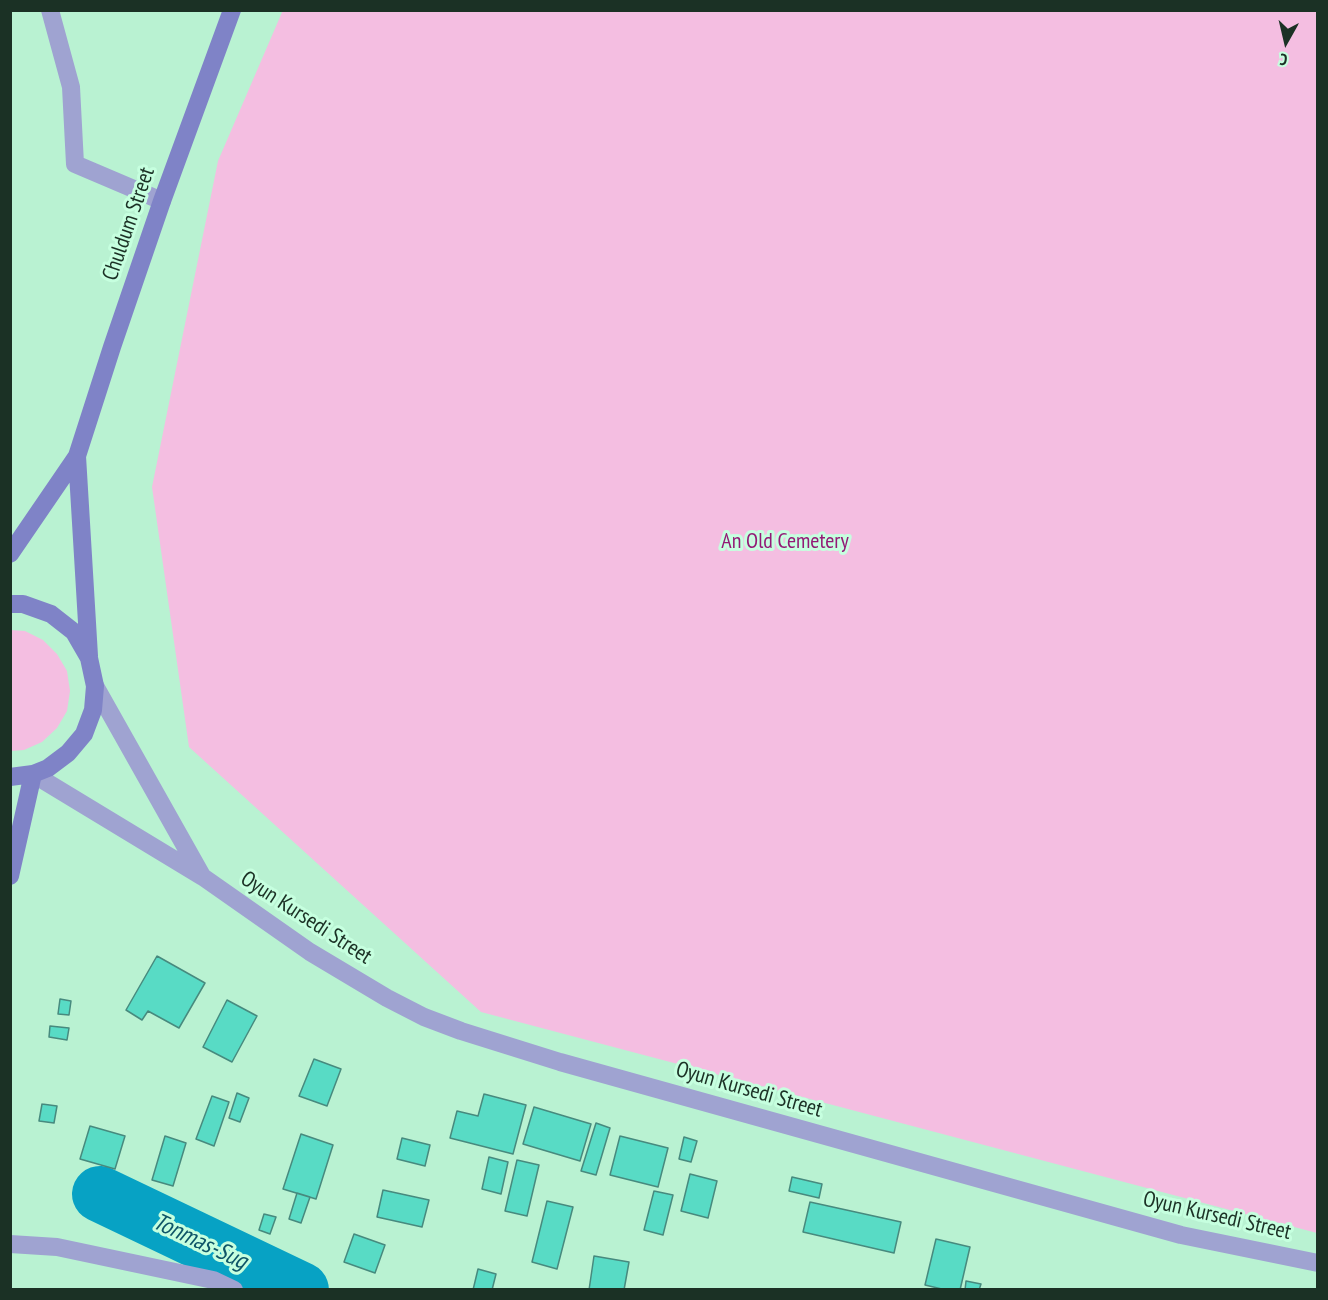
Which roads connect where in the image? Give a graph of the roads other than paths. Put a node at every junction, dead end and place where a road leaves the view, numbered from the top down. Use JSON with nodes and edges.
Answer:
{"nodes":[{"id":1,"x":50,"y":10,"type":"edge"},
{"id":2,"x":232,"y":10,"type":"edge"},
{"id":3,"x":162,"y":201,"type":"junction"},
{"id":4,"x":77,"y":456,"type":"junction"},
{"id":5,"x":10,"y":554,"type":"edge"},
{"id":6,"x":10,"y":604,"type":"edge"},
{"id":7,"x":89,"y":658,"type":"junction"},
{"id":8,"x":95,"y":686,"type":"junction"},
{"id":9,"x":33,"y":774,"type":"junction"},
{"id":10,"x":10,"y":777,"type":"edge"},
{"id":11,"x":10,"y":876,"type":"edge"},
{"id":12,"x":203,"y":877,"type":"junction"},
{"id":13,"x":10,"y":1244,"type":"edge"},
{"id":14,"x":1317,"y":1263,"type":"edge"},
{"id":15,"x":234,"y":1290,"type":"edge"}],
"edges":[{"from":1,"to":3,"type":"street"},
{"from":2,"to":3,"type":"main road","name":"Chuldum Street"},
{"from":3,"to":4,"type":"main road","name":"Chuldum Street"},
{"from":4,"to":5,"type":"main road","name":"Chuldum Street"},
{"from":4,"to":7,"type":"main road","name":"Chuldum Street"},
{"from":6,"to":7,"type":"main road"},
{"from":7,"to":8,"type":"main road"},
{"from":8,"to":9,"type":"main road"},
{"from":8,"to":12,"type":"street","name":"Oyun Kursedi Street"},
{"from":9,"to":10,"type":"main road"},
{"from":9,"to":11,"type":"main road"},
{"from":9,"to":12,"type":"street","name":"Oyun Kursedi Street"},
{"from":12,"to":14,"type":"street","name":"Oyun Kursedi Street"},
{"from":13,"to":15,"type":"street"}]}
